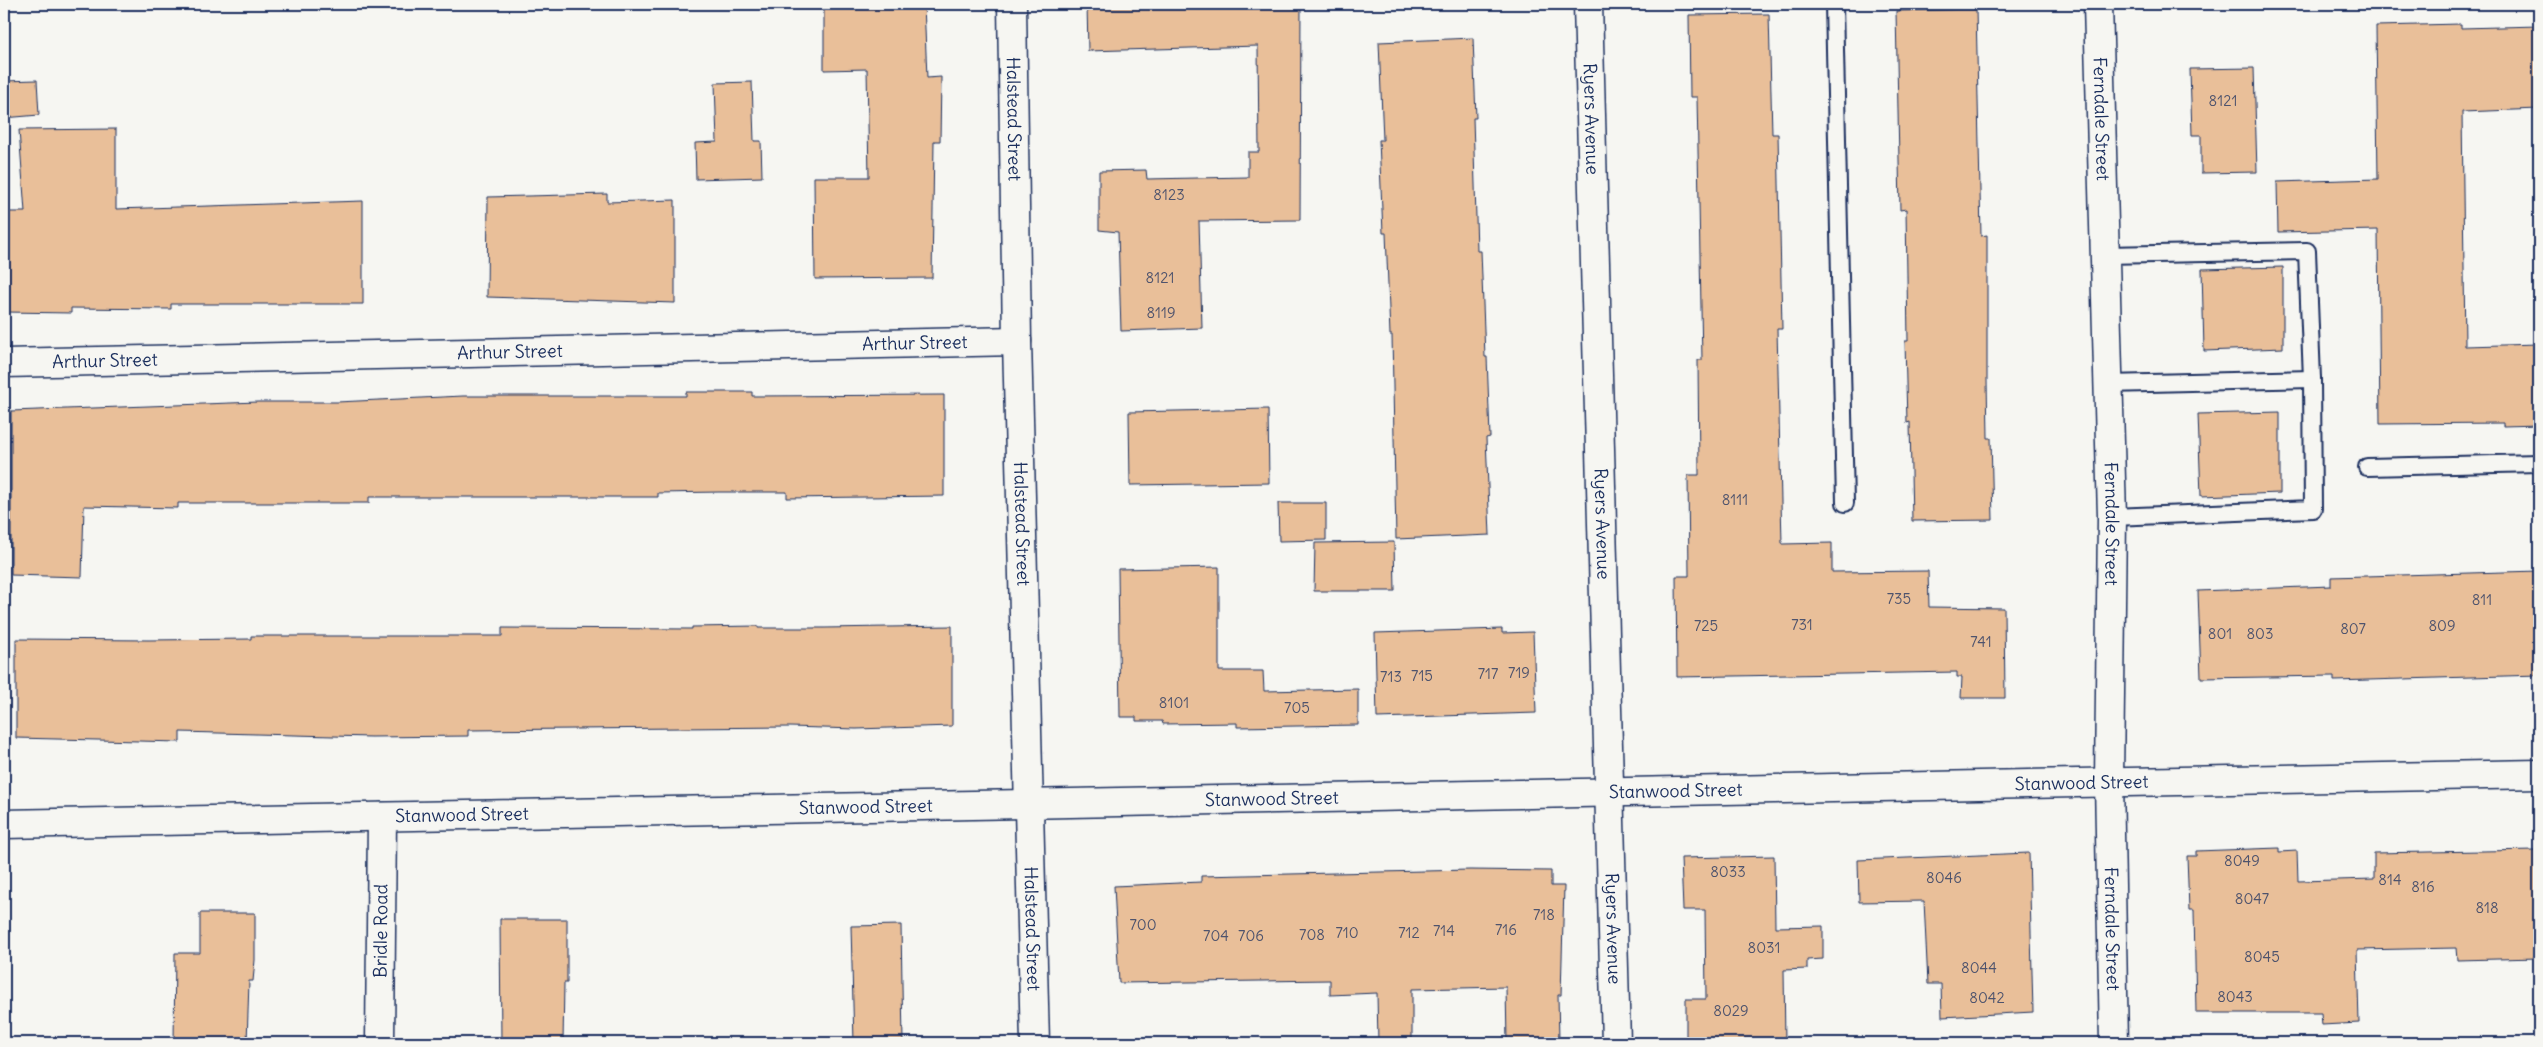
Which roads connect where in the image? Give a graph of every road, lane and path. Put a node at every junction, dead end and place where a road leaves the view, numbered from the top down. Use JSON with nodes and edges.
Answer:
{"nodes":[{"id":1,"x":1012,"y":4,"type":"edge"},
{"id":2,"x":1588,"y":4,"type":"edge"},
{"id":3,"x":1834,"y":4,"type":"edge"},
{"id":4,"x":2098,"y":4,"type":"edge"},
{"id":5,"x":2105,"y":255,"type":"junction"},
{"id":6,"x":1017,"y":342,"type":"junction"},
{"id":7,"x":4,"y":363,"type":"edge"},
{"id":8,"x":2312,"y":379,"type":"junction"},
{"id":9,"x":2108,"y":384,"type":"junction"},
{"id":10,"x":2539,"y":462,"type":"edge"},
{"id":11,"x":2367,"y":467,"type":"dead end"},
{"id":12,"x":1845,"y":504,"type":"dead end"},
{"id":13,"x":2112,"y":517,"type":"junction"},
{"id":14,"x":2539,"y":774,"type":"edge"},
{"id":15,"x":2109,"y":781,"type":"junction"},
{"id":16,"x":1610,"y":794,"type":"junction"},
{"id":17,"x":1030,"y":805,"type":"junction"},
{"id":18,"x":382,"y":817,"type":"junction"},
{"id":19,"x":4,"y":824,"type":"edge"},
{"id":20,"x":380,"y":1043,"type":"edge"},
{"id":21,"x":1035,"y":1043,"type":"edge"},
{"id":22,"x":1616,"y":1043,"type":"edge"},
{"id":23,"x":2114,"y":1043,"type":"edge"}],
"edges":[{"from":1,"to":6,"type":"street","name":"Halstead Street"},
{"from":2,"to":16,"type":"street","name":"Ryers Avenue"},
{"from":3,"to":12,"type":"lane"},
{"from":4,"to":5,"type":"street","name":"Ferndale Street"},
{"from":5,"to":8,"type":"lane"},
{"from":5,"to":9,"type":"street","name":"Ferndale Street"},
{"from":6,"to":7,"type":"street","name":"Arthur Street"},
{"from":6,"to":17,"type":"street","name":"Halstead Street"},
{"from":8,"to":9,"type":"lane"},
{"from":8,"to":13,"type":"lane"},
{"from":9,"to":13,"type":"street","name":"Ferndale Street"},
{"from":10,"to":11,"type":"lane"},
{"from":13,"to":15,"type":"street","name":"Ferndale Street"},
{"from":14,"to":15,"type":"street","name":"Stanwood Street"},
{"from":15,"to":16,"type":"street","name":"Stanwood Street"},
{"from":15,"to":23,"type":"street","name":"Ferndale Street"},
{"from":16,"to":17,"type":"street","name":"Stanwood Street"},
{"from":16,"to":22,"type":"street","name":"Ryers Avenue"},
{"from":17,"to":18,"type":"street","name":"Stanwood Street"},
{"from":17,"to":21,"type":"street","name":"Halstead Street"},
{"from":18,"to":19,"type":"street","name":"Stanwood Street"},
{"from":18,"to":20,"type":"street","name":"Bridle Road"}]}
